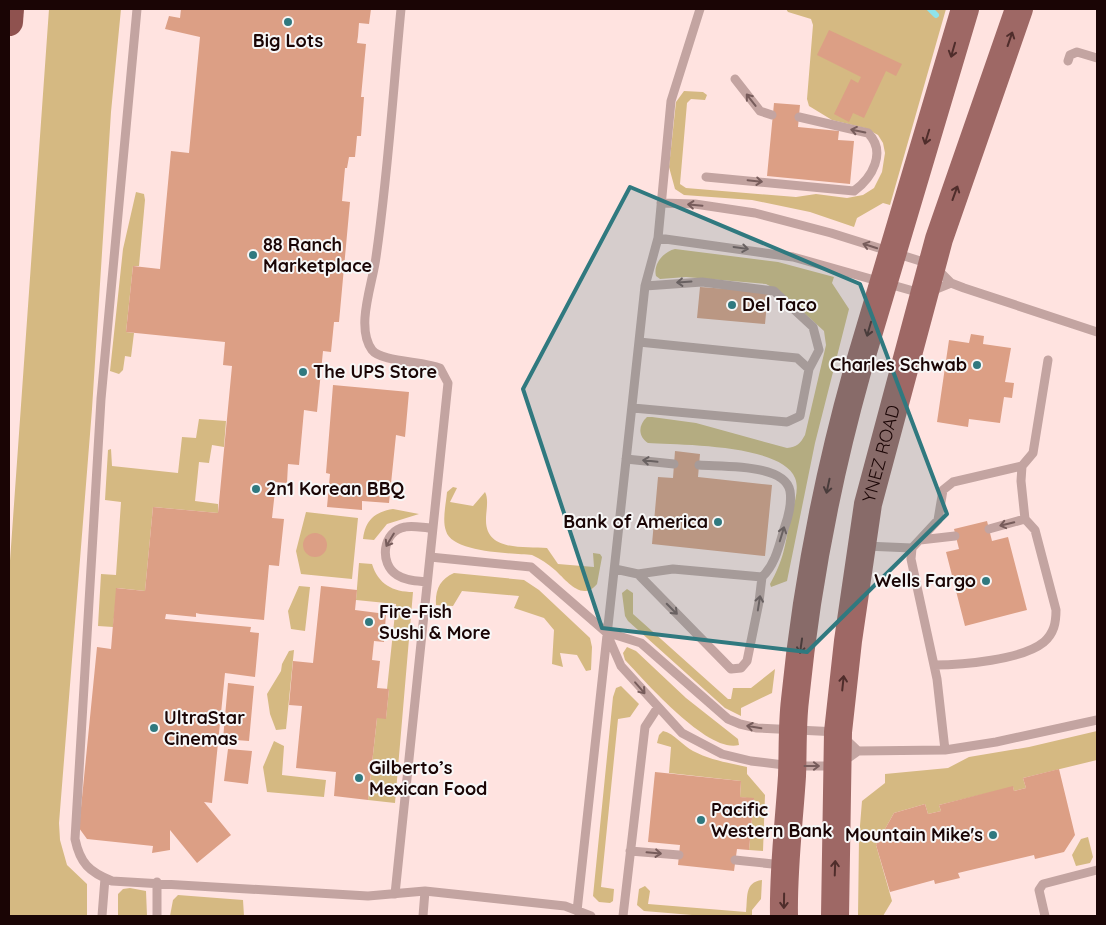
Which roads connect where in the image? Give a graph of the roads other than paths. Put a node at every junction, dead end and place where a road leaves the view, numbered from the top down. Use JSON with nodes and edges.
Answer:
{"nodes":[{"id":1,"x":10,"y":9,"type":"edge"},
{"id":2,"x":137,"y":9,"type":"edge"},
{"id":3,"x":401,"y":9,"type":"edge"},
{"id":4,"x":700,"y":9,"type":"edge"},
{"id":5,"x":965,"y":9,"type":"edge"},
{"id":6,"x":1019,"y":9,"type":"edge"},
{"id":7,"x":9,"y":22,"type":"edge"},
{"id":8,"x":1097,"y":58,"type":"edge"},
{"id":9,"x":1068,"y":61,"type":"dead end"},
{"id":10,"x":735,"y":79,"type":"dead end"},
{"id":11,"x":772,"y":115,"type":"dead end"},
{"id":12,"x":799,"y":118,"type":"dead end"},
{"id":13,"x":706,"y":177,"type":"dead end"},
{"id":14,"x":662,"y":203,"type":"junction"},
{"id":15,"x":658,"y":238,"type":"junction"},
{"id":16,"x":892,"y":253,"type":"junction"},
{"id":17,"x":942,"y":274,"type":"junction"},
{"id":18,"x":883,"y":282,"type":"junction"},
{"id":19,"x":645,"y":286,"type":"junction"},
{"id":20,"x":924,"y":294,"type":"junction"},
{"id":21,"x":1097,"y":332,"type":"edge"},
{"id":22,"x":639,"y":342,"type":"junction"},
{"id":23,"x":1048,"y":360,"type":"dead end"},
{"id":24,"x":809,"y":369,"type":"junction"},
{"id":25,"x":633,"y":408,"type":"junction"},
{"id":26,"x":626,"y":459,"type":"junction"},
{"id":27,"x":674,"y":464,"type":"dead end"},
{"id":28,"x":699,"y":466,"type":"dead end"},
{"id":29,"x":1022,"y":466,"type":"junction"},
{"id":30,"x":1025,"y":519,"type":"junction"},
{"id":31,"x":432,"y":528,"type":"junction"},
{"id":32,"x":988,"y":528,"type":"dead end"},
{"id":33,"x":955,"y":536,"type":"dead end"},
{"id":34,"x":920,"y":540,"type":"junction"},
{"id":35,"x":862,"y":545,"type":"junction"},
{"id":36,"x":912,"y":548,"type":"junction"},
{"id":37,"x":430,"y":557,"type":"junction"},
{"id":38,"x":615,"y":569,"type":"junction"},
{"id":39,"x":638,"y":574,"type":"junction"},
{"id":40,"x":762,"y":577,"type":"junction"},
{"id":41,"x":427,"y":582,"type":"junction"},
{"id":42,"x":606,"y":632,"type":"junction"},
{"id":43,"x":934,"y":665,"type":"junction"},
{"id":44,"x":621,"y":666,"type":"junction"},
{"id":45,"x":604,"y":671,"type":"junction"},
{"id":46,"x":658,"y":707,"type":"junction"},
{"id":47,"x":1097,"y":720,"type":"edge"},
{"id":48,"x":794,"y":730,"type":"junction"},
{"id":49,"x":838,"y":732,"type":"junction"},
{"id":50,"x":945,"y":750,"type":"junction"},
{"id":51,"x":847,"y":758,"type":"junction"},
{"id":52,"x":792,"y":766,"type":"junction"},
{"id":53,"x":630,"y":851,"type":"junction"},
{"id":54,"x":679,"y":855,"type":"dead end"},
{"id":55,"x":735,"y":860,"type":"dead end"},
{"id":56,"x":785,"y":865,"type":"junction"},
{"id":57,"x":1097,"y":870,"type":"edge"},
{"id":58,"x":105,"y":878,"type":"junction"},
{"id":59,"x":157,"y":882,"type":"junction"},
{"id":60,"x":425,"y":891,"type":"junction"},
{"id":61,"x":395,"y":894,"type":"junction"},
{"id":62,"x":578,"y":911,"type":"junction"},
{"id":63,"x":102,"y":916,"type":"edge"},
{"id":64,"x":157,"y":916,"type":"edge"},
{"id":65,"x":423,"y":916,"type":"edge"},
{"id":66,"x":591,"y":916,"type":"edge"},
{"id":67,"x":623,"y":916,"type":"edge"},
{"id":68,"x":784,"y":916,"type":"edge"},
{"id":69,"x":835,"y":916,"type":"edge"},
{"id":70,"x":1045,"y":916,"type":"edge"}],
"edges":[{"from":1,"to":7,"type":"highway"},
{"from":2,"to":58,"type":"lane"},
{"from":3,"to":31,"type":"lane"},
{"from":4,"to":14,"type":"lane"},
{"from":5,"to":16,"type":"main road","one_way":true},
{"from":17,"to":6,"type":"main road","name":"YNEZ ROAD","one_way":true},
{"from":8,"to":9,"type":"lane"},
{"from":11,"to":10,"type":"lane","one_way":true},
{"from":13,"to":12,"type":"lane","one_way":true},
{"from":14,"to":15,"type":"lane"},
{"from":16,"to":14,"type":"lane","one_way":true},
{"from":15,"to":18,"type":"lane","one_way":true},
{"from":15,"to":19,"type":"lane"},
{"from":16,"to":17,"type":"lane"},
{"from":16,"to":18,"type":"main road"},
{"from":17,"to":20,"type":"main road","name":"YNEZ ROAD"},
{"from":17,"to":21,"type":"lane"},
{"from":18,"to":20,"type":"lane"},
{"from":18,"to":48,"type":"main road","one_way":true},
{"from":19,"to":22,"type":"lane"},
{"from":24,"to":19,"type":"lane","one_way":true},
{"from":20,"to":35,"type":"main road","name":"YNEZ ROAD"},
{"from":22,"to":24,"type":"lane"},
{"from":22,"to":25,"type":"lane"},
{"from":23,"to":29,"type":"lane"},
{"from":24,"to":25,"type":"lane"},
{"from":25,"to":26,"type":"lane"},
{"from":27,"to":26,"type":"lane","one_way":true},
{"from":26,"to":38,"type":"lane"},
{"from":40,"to":28,"type":"lane","one_way":true},
{"from":29,"to":30,"type":"lane"},
{"from":29,"to":34,"type":"lane"},
{"from":30,"to":32,"type":"lane","one_way":true},
{"from":30,"to":43,"type":"lane"},
{"from":31,"to":37,"type":"lane"},
{"from":31,"to":41,"type":"lane","one_way":true},
{"from":33,"to":34,"type":"lane"},
{"from":34,"to":36,"type":"lane"},
{"from":35,"to":36,"type":"lane"},
{"from":49,"to":35,"type":"main road","name":"YNEZ ROAD","one_way":true},
{"from":36,"to":43,"type":"lane"},
{"from":37,"to":41,"type":"lane"},
{"from":37,"to":42,"type":"lane"},
{"from":38,"to":39,"type":"lane"},
{"from":38,"to":42,"type":"lane"},
{"from":39,"to":40,"type":"lane"},
{"from":39,"to":40,"type":"lane","one_way":true},
{"from":41,"to":61,"type":"lane"},
{"from":42,"to":44,"type":"lane"},
{"from":42,"to":45,"type":"lane"},
{"from":48,"to":42,"type":"lane","one_way":true},
{"from":43,"to":50,"type":"lane"},
{"from":44,"to":45,"type":"lane"},
{"from":44,"to":46,"type":"lane","one_way":true},
{"from":45,"to":62,"type":"lane"},
{"from":46,"to":52,"type":"lane"},
{"from":46,"to":53,"type":"lane"},
{"from":47,"to":50,"type":"lane"},
{"from":48,"to":49,"type":"lane"},
{"from":48,"to":52,"type":"main road"},
{"from":49,"to":51,"type":"main road","name":"YNEZ ROAD"},
{"from":50,"to":51,"type":"lane"},
{"from":52,"to":51,"type":"lane","one_way":true},
{"from":69,"to":51,"type":"main road","name":"YNEZ ROAD","one_way":true},
{"from":52,"to":56,"type":"main road"},
{"from":53,"to":54,"type":"lane","one_way":true},
{"from":53,"to":67,"type":"lane"},
{"from":55,"to":56,"type":"lane"},
{"from":56,"to":68,"type":"main road","one_way":true},
{"from":57,"to":70,"type":"lane"},
{"from":58,"to":59,"type":"lane"},
{"from":58,"to":63,"type":"lane"},
{"from":59,"to":61,"type":"lane"},
{"from":59,"to":64,"type":"lane"},
{"from":60,"to":61,"type":"lane"},
{"from":60,"to":62,"type":"lane"},
{"from":60,"to":65,"type":"lane"},
{"from":62,"to":66,"type":"lane"}]}
